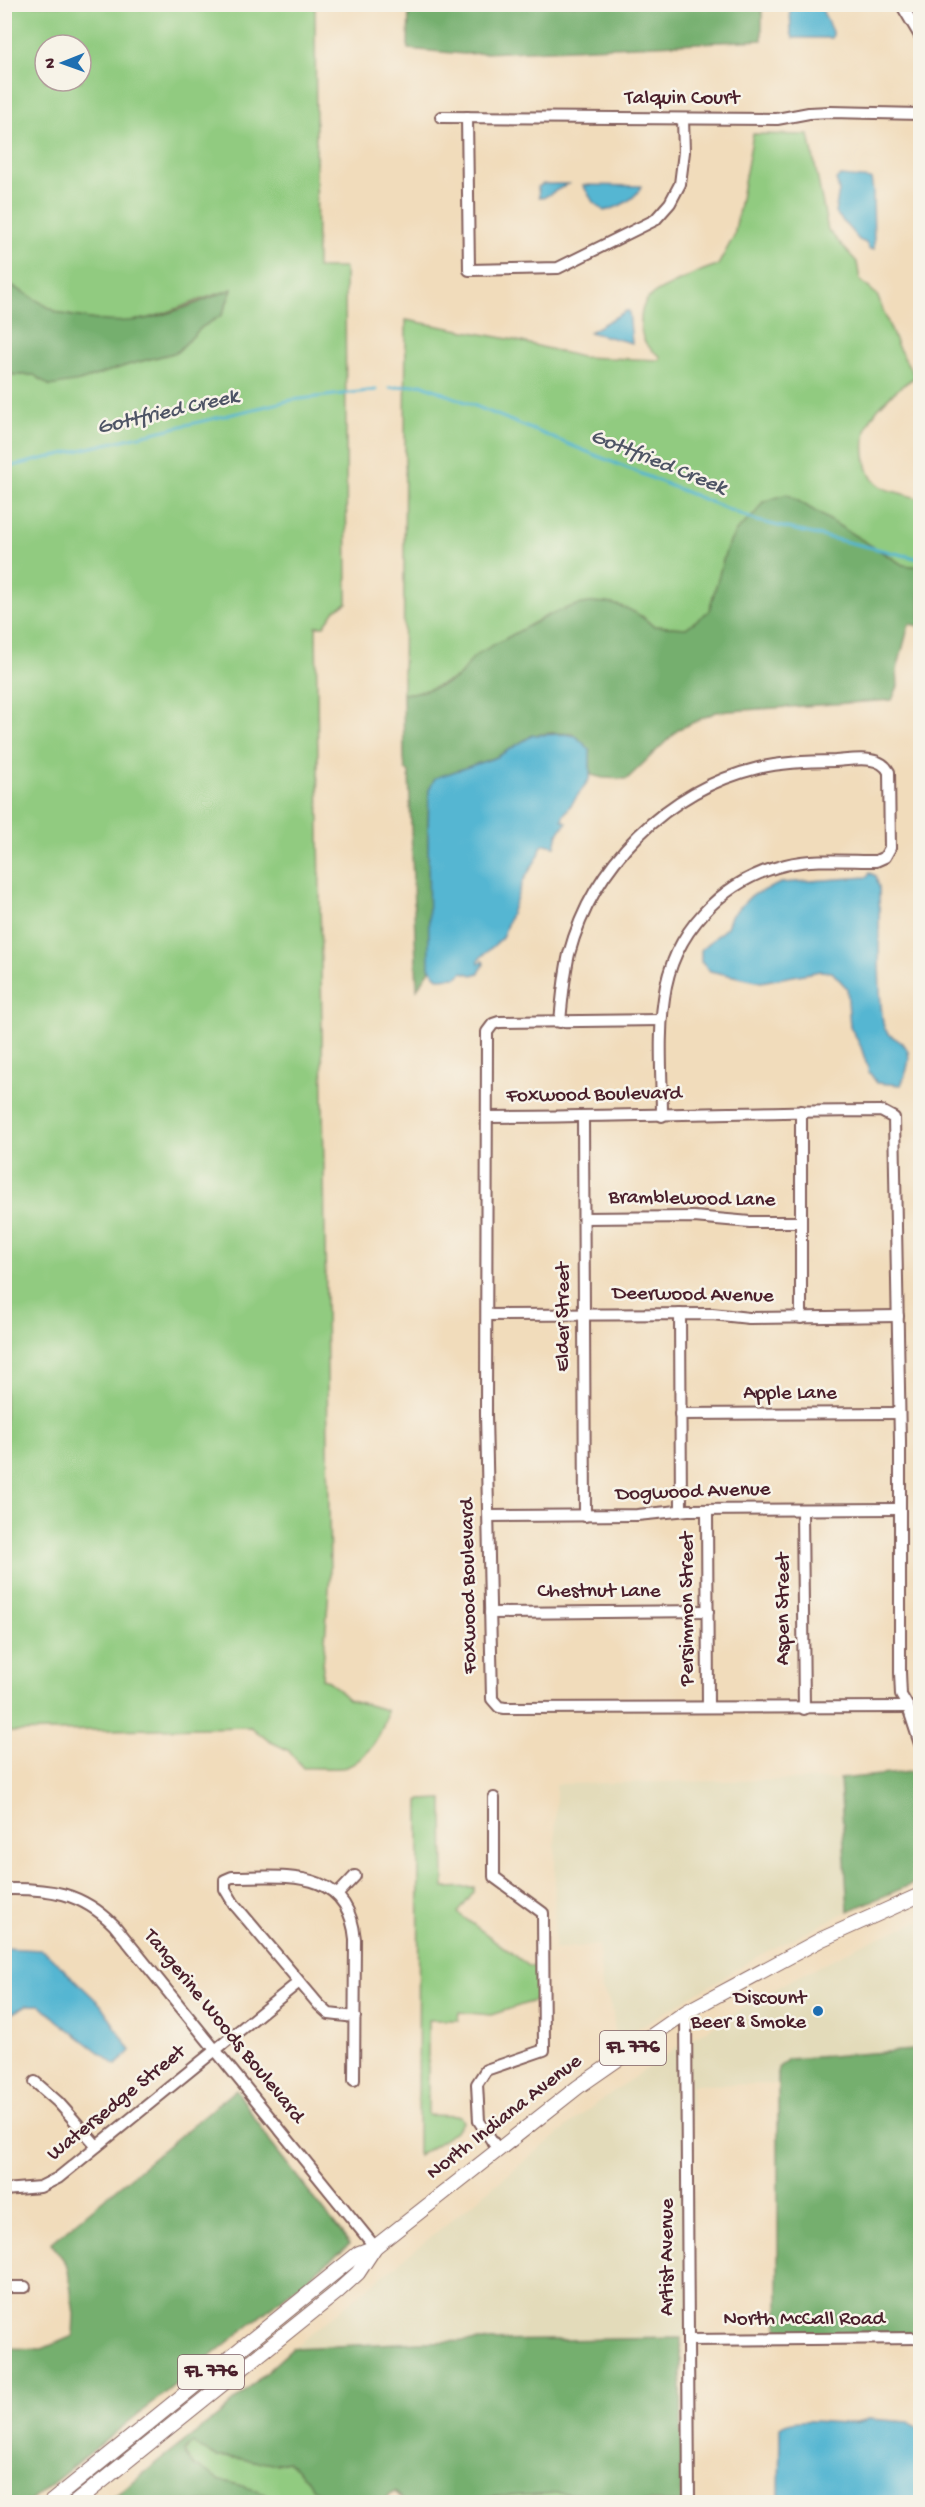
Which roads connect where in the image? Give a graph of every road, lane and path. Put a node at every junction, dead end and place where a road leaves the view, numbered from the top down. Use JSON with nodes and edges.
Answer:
{"nodes":[{"id":1,"x":901,"y":4,"type":"edge"},
{"id":2,"x":921,"y":36,"type":"edge"},
{"id":3,"x":921,"y":114,"type":"edge"},
{"id":4,"x":441,"y":117,"type":"dead end"},
{"id":5,"x":467,"y":117,"type":"junction"},
{"id":6,"x":683,"y":119,"type":"junction"},
{"id":7,"x":661,"y":1020,"type":"junction"},
{"id":8,"x":560,"y":1022,"type":"junction"},
{"id":9,"x":801,"y":1111,"type":"junction"},
{"id":10,"x":662,"y":1116,"type":"junction"},
{"id":11,"x":487,"y":1117,"type":"junction"},
{"id":12,"x":583,"y":1117,"type":"junction"},
{"id":13,"x":584,"y":1218,"type":"junction"},
{"id":14,"x":801,"y":1221,"type":"junction"},
{"id":15,"x":488,"y":1314,"type":"junction"},
{"id":16,"x":584,"y":1314,"type":"junction"},
{"id":17,"x":680,"y":1314,"type":"junction"},
{"id":18,"x":898,"y":1316,"type":"junction"},
{"id":19,"x":801,"y":1318,"type":"junction"},
{"id":20,"x":899,"y":1413,"type":"junction"},
{"id":21,"x":680,"y":1414,"type":"junction"},
{"id":22,"x":898,"y":1509,"type":"junction"},
{"id":23,"x":681,"y":1510,"type":"junction"},
{"id":24,"x":707,"y":1510,"type":"junction"},
{"id":25,"x":802,"y":1510,"type":"junction"},
{"id":26,"x":489,"y":1516,"type":"junction"},
{"id":27,"x":585,"y":1516,"type":"junction"},
{"id":28,"x":708,"y":1611,"type":"junction"},
{"id":29,"x":490,"y":1613,"type":"junction"},
{"id":30,"x":708,"y":1707,"type":"junction"},
{"id":31,"x":908,"y":1707,"type":"junction"},
{"id":32,"x":804,"y":1709,"type":"junction"},
{"id":33,"x":921,"y":1744,"type":"edge"},
{"id":34,"x":494,"y":1798,"type":"dead end"},
{"id":35,"x":355,"y":1876,"type":"dead end"},
{"id":36,"x":4,"y":1889,"type":"edge"},
{"id":37,"x":337,"y":1895,"type":"junction"},
{"id":38,"x":921,"y":1895,"type":"edge"},
{"id":39,"x":299,"y":1982,"type":"junction"},
{"id":40,"x":686,"y":2012,"type":"junction"},
{"id":41,"x":355,"y":2017,"type":"junction"},
{"id":42,"x":217,"y":2050,"type":"junction"},
{"id":43,"x":354,"y":2080,"type":"dead end"},
{"id":44,"x":35,"y":2082,"type":"dead end"},
{"id":45,"x":97,"y":2146,"type":"junction"},
{"id":46,"x":498,"y":2150,"type":"junction"},
{"id":47,"x":4,"y":2190,"type":"edge"},
{"id":48,"x":375,"y":2247,"type":"junction"},
{"id":49,"x":4,"y":2287,"type":"edge"},
{"id":50,"x":25,"y":2287,"type":"dead end"},
{"id":51,"x":921,"y":2338,"type":"edge"},
{"id":52,"x":688,"y":2340,"type":"junction"},
{"id":53,"x":51,"y":2502,"type":"edge"},
{"id":54,"x":76,"y":2502,"type":"edge"},
{"id":55,"x":689,"y":2502,"type":"edge"}],
"edges":[{"from":1,"to":2,"type":"street"},
{"from":3,"to":6,"type":"street","name":"Talquin Court"},
{"from":4,"to":5,"type":"street","name":"Talquin Court"},
{"from":5,"to":6,"type":"street","name":"Talquin Court"},
{"from":5,"to":6,"type":"street"},
{"from":7,"to":8,"type":"street"},
{"from":7,"to":8,"type":"street"},
{"from":7,"to":10,"type":"street"},
{"from":8,"to":11,"type":"street"},
{"from":9,"to":10,"type":"street","name":"Foxwood Boulevard"},
{"from":9,"to":14,"type":"street"},
{"from":9,"to":18,"type":"street","name":"Foxwood Boulevard"},
{"from":10,"to":12,"type":"street","name":"Foxwood Boulevard"},
{"from":11,"to":12,"type":"street","name":"Foxwood Boulevard"},
{"from":11,"to":15,"type":"street","name":"Foxwood Boulevard"},
{"from":12,"to":13,"type":"street","name":"Elder Street"},
{"from":13,"to":14,"type":"street","name":"Bramblewood Lane"},
{"from":13,"to":16,"type":"street","name":"Elder Street"},
{"from":14,"to":19,"type":"street"},
{"from":15,"to":16,"type":"street","name":"Deerwood Avenue"},
{"from":15,"to":26,"type":"street","name":"Foxwood Boulevard"},
{"from":16,"to":17,"type":"street","name":"Deerwood Avenue"},
{"from":16,"to":27,"type":"street","name":"Elder Street"},
{"from":17,"to":19,"type":"street","name":"Deerwood Avenue"},
{"from":17,"to":21,"type":"street","name":"Persimmon Street"},
{"from":18,"to":19,"type":"street","name":"Deerwood Avenue"},
{"from":18,"to":20,"type":"street","name":"Foxwood Boulevard"},
{"from":20,"to":21,"type":"street","name":"Apple Lane"},
{"from":20,"to":22,"type":"street","name":"Foxwood Boulevard"},
{"from":21,"to":23,"type":"street","name":"Persimmon Street"},
{"from":22,"to":25,"type":"street","name":"Dogwood Avenue"},
{"from":22,"to":31,"type":"street","name":"Foxwood Boulevard"},
{"from":23,"to":24,"type":"street","name":"Dogwood Avenue"},
{"from":23,"to":27,"type":"street","name":"Dogwood Avenue"},
{"from":24,"to":25,"type":"street","name":"Dogwood Avenue"},
{"from":24,"to":28,"type":"street","name":"Persimmon Street"},
{"from":25,"to":32,"type":"street","name":"Aspen Street"},
{"from":26,"to":27,"type":"street","name":"Dogwood Avenue"},
{"from":26,"to":29,"type":"street","name":"Foxwood Boulevard"},
{"from":28,"to":29,"type":"street","name":"Chestnut Lane"},
{"from":28,"to":30,"type":"street","name":"Persimmon Street"},
{"from":29,"to":30,"type":"street","name":"Foxwood Boulevard"},
{"from":30,"to":32,"type":"street","name":"Foxwood Boulevard"},
{"from":31,"to":32,"type":"street","name":"Foxwood Boulevard"},
{"from":31,"to":33,"type":"street","name":"Foxwood Boulevard"},
{"from":34,"to":46,"type":"street"},
{"from":35,"to":37,"type":"street"},
{"from":36,"to":42,"type":"street","name":"Tangerine Woods Boulevard"},
{"from":37,"to":39,"type":"street"},
{"from":37,"to":41,"type":"street"},
{"from":38,"to":40,"type":"main road","name":"North Indiana Avenue","number":"FL 776"},
{"from":39,"to":41,"type":"street"},
{"from":39,"to":42,"type":"street","name":"Watersedge Street"},
{"from":40,"to":46,"type":"main road","name":"North Indiana Avenue","number":"FL 776"},
{"from":40,"to":52,"type":"street","name":"Artist Avenue"},
{"from":41,"to":43,"type":"street"},
{"from":42,"to":45,"type":"street","name":"Watersedge Street"},
{"from":42,"to":48,"type":"street","name":"Tangerine Woods Boulevard"},
{"from":44,"to":45,"type":"street"},
{"from":45,"to":47,"type":"street","name":"Watersedge Street"},
{"from":46,"to":48,"type":"main road","name":"North Indiana Avenue","number":"FL 776"},
{"from":48,"to":53,"type":"main road","name":"North Indiana Avenue","number":"FL 776"},
{"from":48,"to":54,"type":"main road","name":"North Indiana Avenue","number":"FL 776"},
{"from":49,"to":50,"type":"street"},
{"from":51,"to":52,"type":"street","name":"North McCall Road"},
{"from":52,"to":55,"type":"street","name":"Artist Avenue"}]}
